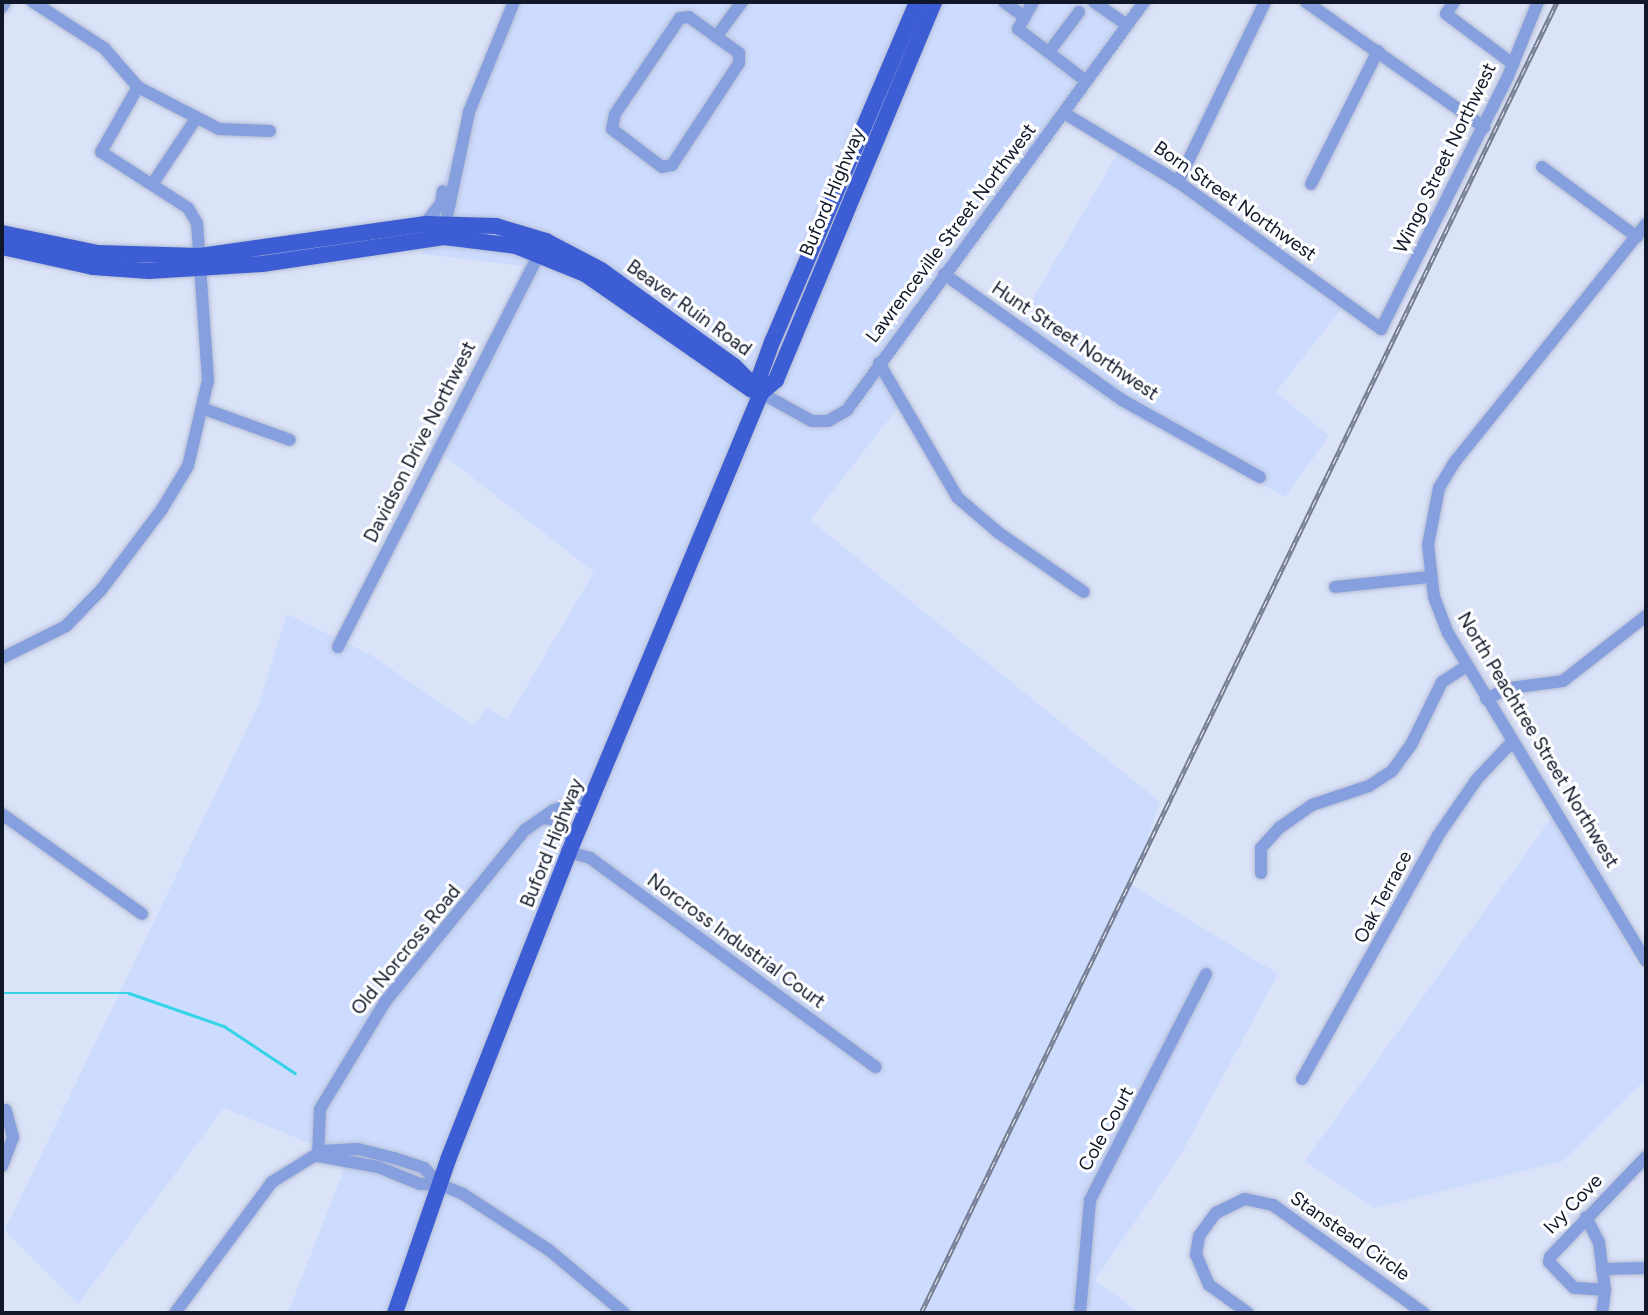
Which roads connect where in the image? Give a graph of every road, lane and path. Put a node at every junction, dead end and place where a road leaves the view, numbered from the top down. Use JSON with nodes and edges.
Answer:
{"nodes":[{"id":1,"x":5,"y":2,"type":"edge"},
{"id":2,"x":33,"y":2,"type":"edge"},
{"id":3,"x":514,"y":2,"type":"edge"},
{"id":4,"x":742,"y":2,"type":"edge"},
{"id":5,"x":917,"y":2,"type":"edge"},
{"id":6,"x":934,"y":2,"type":"edge"},
{"id":7,"x":1004,"y":2,"type":"edge"},
{"id":8,"x":1033,"y":2,"type":"edge"},
{"id":9,"x":1094,"y":2,"type":"edge"},
{"id":10,"x":1144,"y":2,"type":"edge"},
{"id":11,"x":1265,"y":2,"type":"edge"},
{"id":12,"x":1306,"y":2,"type":"edge"},
{"id":13,"x":1454,"y":2,"type":"edge"},
{"id":14,"x":1538,"y":2,"type":"edge"},
{"id":15,"x":2,"y":7,"type":"edge"},
{"id":16,"x":1079,"y":12,"type":"dead end"},
{"id":17,"x":1023,"y":16,"type":"junction"},
{"id":18,"x":1127,"y":25,"type":"junction"},
{"id":19,"x":716,"y":37,"type":"junction"},
{"id":20,"x":1378,"y":51,"type":"junction"},
{"id":21,"x":1049,"y":52,"type":"junction"},
{"id":22,"x":1513,"y":64,"type":"junction"},
{"id":23,"x":1086,"y":80,"type":"junction"},
{"id":24,"x":138,"y":87,"type":"junction"},
{"id":25,"x":1064,"y":113,"type":"junction"},
{"id":26,"x":195,"y":120,"type":"junction"},
{"id":27,"x":1483,"y":127,"type":"junction"},
{"id":28,"x":465,"y":128,"type":"junction"},
{"id":29,"x":270,"y":131,"type":"dead end"},
{"id":30,"x":1542,"y":167,"type":"dead end"},
{"id":31,"x":851,"y":176,"type":"junction"},
{"id":32,"x":1178,"y":182,"type":"junction"},
{"id":33,"x":153,"y":183,"type":"junction"},
{"id":34,"x":1311,"y":184,"type":"dead end"},
{"id":35,"x":1646,"y":224,"type":"edge"},
{"id":36,"x":424,"y":225,"type":"junction"},
{"id":37,"x":444,"y":230,"type":"junction"},
{"id":38,"x":2,"y":233,"type":"edge"},
{"id":39,"x":1637,"y":237,"type":"junction"},
{"id":40,"x":2,"y":247,"type":"edge"},
{"id":41,"x":543,"y":248,"type":"junction"},
{"id":42,"x":200,"y":263,"type":"junction"},
{"id":43,"x":944,"y":274,"type":"junction"},
{"id":44,"x":1381,"y":329,"type":"joint"},
{"id":45,"x":773,"y":340,"type":"junction"},
{"id":46,"x":879,"y":363,"type":"junction"},
{"id":47,"x":734,"y":366,"type":"junction"},
{"id":48,"x":761,"y":393,"type":"junction"},
{"id":49,"x":204,"y":408,"type":"junction"},
{"id":50,"x":290,"y":440,"type":"dead end"},
{"id":51,"x":1260,"y":477,"type":"dead end"},
{"id":52,"x":1430,"y":576,"type":"junction"},
{"id":53,"x":1335,"y":587,"type":"dead end"},
{"id":54,"x":1084,"y":592,"type":"dead end"},
{"id":55,"x":1646,"y":616,"type":"edge"},
{"id":56,"x":338,"y":647,"type":"dead end"},
{"id":57,"x":2,"y":658,"type":"edge"},
{"id":58,"x":1466,"y":666,"type":"junction"},
{"id":59,"x":1486,"y":699,"type":"junction"},
{"id":60,"x":1512,"y":742,"type":"junction"},
{"id":61,"x":593,"y":795,"type":"junction"},
{"id":62,"x":2,"y":814,"type":"edge"},
{"id":63,"x":543,"y":818,"type":"junction"},
{"id":64,"x":572,"y":847,"type":"junction"},
{"id":65,"x":1261,"y":873,"type":"dead end"},
{"id":66,"x":142,"y":915,"type":"dead end"},
{"id":67,"x":1646,"y":961,"type":"edge"},
{"id":68,"x":1206,"y":974,"type":"dead end"},
{"id":69,"x":876,"y":1067,"type":"dead end"},
{"id":70,"x":1302,"y":1079,"type":"dead end"},
{"id":71,"x":6,"y":1110,"type":"dead end"},
{"id":72,"x":316,"y":1129,"type":"junction"},
{"id":73,"x":350,"y":1149,"type":"junction"},
{"id":74,"x":318,"y":1156,"type":"junction"},
{"id":75,"x":1646,"y":1157,"type":"edge"},
{"id":76,"x":2,"y":1166,"type":"edge"},
{"id":77,"x":441,"y":1185,"type":"junction"},
{"id":78,"x":1586,"y":1217,"type":"junction"},
{"id":79,"x":1646,"y":1268,"type":"edge"},
{"id":80,"x":1602,"y":1269,"type":"junction"},
{"id":81,"x":1605,"y":1290,"type":"junction"},
{"id":82,"x":175,"y":1313,"type":"edge"},
{"id":83,"x":395,"y":1313,"type":"edge"},
{"id":84,"x":624,"y":1313,"type":"edge"},
{"id":85,"x":1080,"y":1313,"type":"edge"},
{"id":86,"x":1248,"y":1313,"type":"edge"},
{"id":87,"x":1424,"y":1313,"type":"edge"},
{"id":88,"x":1602,"y":1313,"type":"edge"}],
"edges":[{"from":1,"to":15,"type":"street"},
{"from":2,"to":24,"type":"street"},
{"from":3,"to":28,"type":"street"},
{"from":4,"to":19,"type":"street"},
{"from":5,"to":31,"type":"main road","name":"Buford Highway"},
{"from":6,"to":31,"type":"main road","name":"Buford Highway"},
{"from":7,"to":17,"type":"street"},
{"from":8,"to":17,"type":"street"},
{"from":9,"to":18,"type":"street"},
{"from":10,"to":18,"type":"street","name":"Lawrenceville Street Northwest"},
{"from":11,"to":32,"type":"street"},
{"from":12,"to":20,"type":"street"},
{"from":13,"to":22,"type":"street"},
{"from":14,"to":22,"type":"street","name":"Wingo Street Northwest"},
{"from":16,"to":21,"type":"street"},
{"from":17,"to":21,"type":"street"},
{"from":18,"to":23,"type":"street","name":"Lawrenceville Street Northwest"},
{"from":19,"to":19,"type":"street"},
{"from":20,"to":27,"type":"street"},
{"from":20,"to":34,"type":"street"},
{"from":21,"to":23,"type":"street"},
{"from":22,"to":27,"type":"street","name":"Wingo Street Northwest"},
{"from":23,"to":25,"type":"street","name":"Lawrenceville Street Northwest"},
{"from":24,"to":26,"type":"street"},
{"from":24,"to":33,"type":"street"},
{"from":25,"to":32,"type":"street","name":"Born Street Northwest"},
{"from":25,"to":43,"type":"street","name":"Lawrenceville Street Northwest"},
{"from":26,"to":29,"type":"street"},
{"from":26,"to":33,"type":"street"},
{"from":27,"to":44,"type":"street","name":"Wingo Street Northwest"},
{"from":28,"to":36,"type":"street"},
{"from":28,"to":37,"type":"street"},
{"from":30,"to":39,"type":"street"},
{"from":31,"to":45,"type":"main road","name":"Buford Highway"},
{"from":31,"to":48,"type":"main road","name":"Buford Highway"},
{"from":32,"to":44,"type":"street","name":"Born Street Northwest"},
{"from":33,"to":42,"type":"street"},
{"from":35,"to":39,"type":"street","name":"North Peachtree Street Northwest"},
{"from":36,"to":37,"type":"main road","name":"Beaver Ruin Road"},
{"from":36,"to":42,"type":"main road","name":"Beaver Ruin Road"},
{"from":37,"to":41,"type":"main road","name":"Beaver Ruin Road"},
{"from":37,"to":42,"type":"main road","name":"Beaver Ruin Road"},
{"from":38,"to":42,"type":"main road","name":"Beaver Ruin Road"},
{"from":39,"to":52,"type":"street","name":"North Peachtree Street Northwest"},
{"from":40,"to":42,"type":"main road","name":"Beaver Ruin Road"},
{"from":41,"to":47,"type":"main road","name":"Beaver Ruin Road"},
{"from":41,"to":48,"type":"main road","name":"Beaver Ruin Road"},
{"from":41,"to":56,"type":"street","name":"Davidson Drive Northwest"},
{"from":42,"to":49,"type":"street"},
{"from":43,"to":46,"type":"street","name":"Lawrenceville Street Northwest"},
{"from":43,"to":51,"type":"street","name":"Hunt Street Northwest"},
{"from":45,"to":47,"type":"main road"},
{"from":45,"to":48,"type":"main road","name":"Buford Highway"},
{"from":46,"to":48,"type":"street","name":"Lawrenceville Street Northwest"},
{"from":46,"to":54,"type":"street"},
{"from":47,"to":48,"type":"main road","name":"Beaver Ruin Road"},
{"from":48,"to":61,"type":"main road","name":"Buford Highway"},
{"from":49,"to":50,"type":"street"},
{"from":49,"to":57,"type":"street"},
{"from":52,"to":53,"type":"street"},
{"from":52,"to":58,"type":"street","name":"North Peachtree Street Northwest"},
{"from":55,"to":59,"type":"street"},
{"from":58,"to":59,"type":"street","name":"North Peachtree Street Northwest"},
{"from":58,"to":65,"type":"street"},
{"from":59,"to":60,"type":"street","name":"North Peachtree Street Northwest"},
{"from":60,"to":67,"type":"street","name":"North Peachtree Street Northwest"},
{"from":60,"to":70,"type":"street","name":"Oak Terrace"},
{"from":61,"to":63,"type":"street","name":"Old Norcross Road"},
{"from":61,"to":64,"type":"main road","name":"Buford Highway"},
{"from":62,"to":66,"type":"street"},
{"from":63,"to":64,"type":"street"},
{"from":63,"to":72,"type":"street","name":"Old Norcross Road"},
{"from":64,"to":69,"type":"street","name":"Norcross Industrial Court"},
{"from":64,"to":77,"type":"main road","name":"Buford Highway"},
{"from":68,"to":85,"type":"street","name":"Cole Court"},
{"from":71,"to":76,"type":"street"},
{"from":72,"to":73,"type":"street"},
{"from":72,"to":74,"type":"street","name":"Old Norcross Road"},
{"from":73,"to":74,"type":"street"},
{"from":73,"to":77,"type":"street"},
{"from":74,"to":77,"type":"street"},
{"from":74,"to":82,"type":"street"},
{"from":75,"to":78,"type":"street","name":"Ivy Cove"},
{"from":77,"to":83,"type":"main road","name":"Buford Highway"},
{"from":77,"to":84,"type":"street"},
{"from":78,"to":80,"type":"street"},
{"from":78,"to":81,"type":"street","name":"Ivy Cove"},
{"from":79,"to":80,"type":"street"},
{"from":80,"to":81,"type":"street"},
{"from":81,"to":88,"type":"street"},
{"from":86,"to":87,"type":"street","name":"Stanstead Circle"}]}
